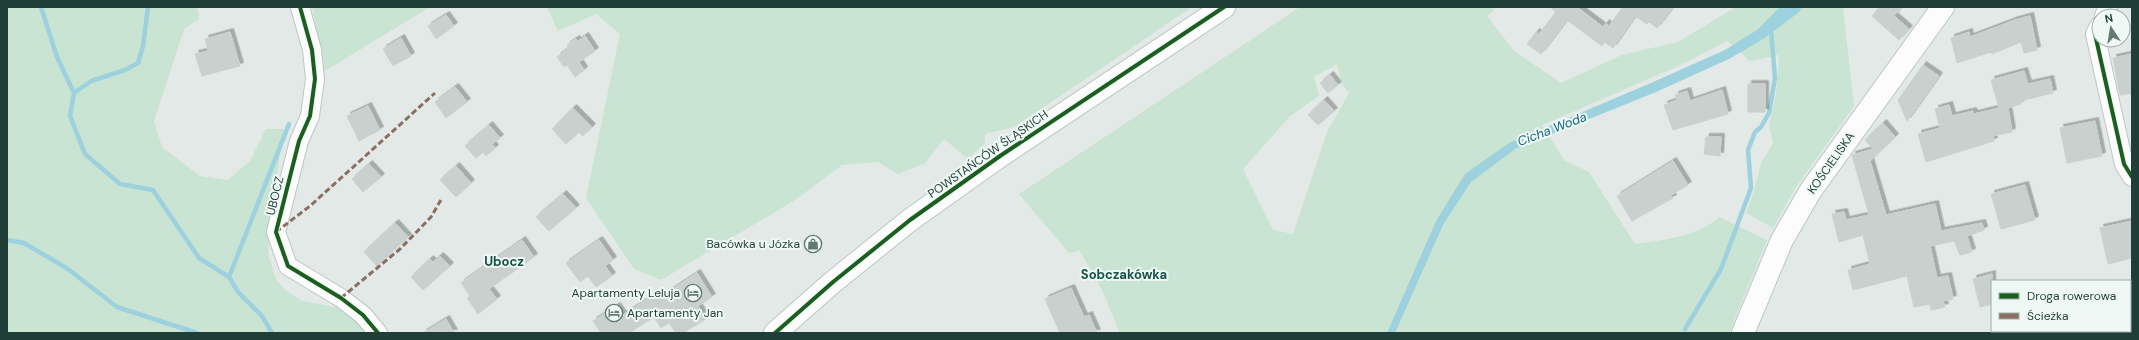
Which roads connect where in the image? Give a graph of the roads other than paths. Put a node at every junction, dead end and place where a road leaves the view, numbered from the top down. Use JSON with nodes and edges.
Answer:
{"nodes":[{"id":1,"x":300,"y":7,"type":"edge"},
{"id":2,"x":1224,"y":7,"type":"edge"},
{"id":3,"x":1943,"y":7,"type":"edge"},
{"id":4,"x":2098,"y":48,"type":"edge"},
{"id":5,"x":2132,"y":177,"type":"edge"},
{"id":6,"x":378,"y":333,"type":"edge"},
{"id":7,"x":775,"y":333,"type":"edge"},
{"id":8,"x":1743,"y":333,"type":"edge"}],
"edges":[{"from":1,"to":6,"type":"street","name":"UBOCZ"},
{"from":2,"to":7,"type":"street","name":"POWSTAŃCÓW ŚLĄSKICH"},
{"from":3,"to":8,"type":"street","name":"KOŚCIELISKA"},
{"from":4,"to":5,"type":"street"}]}
